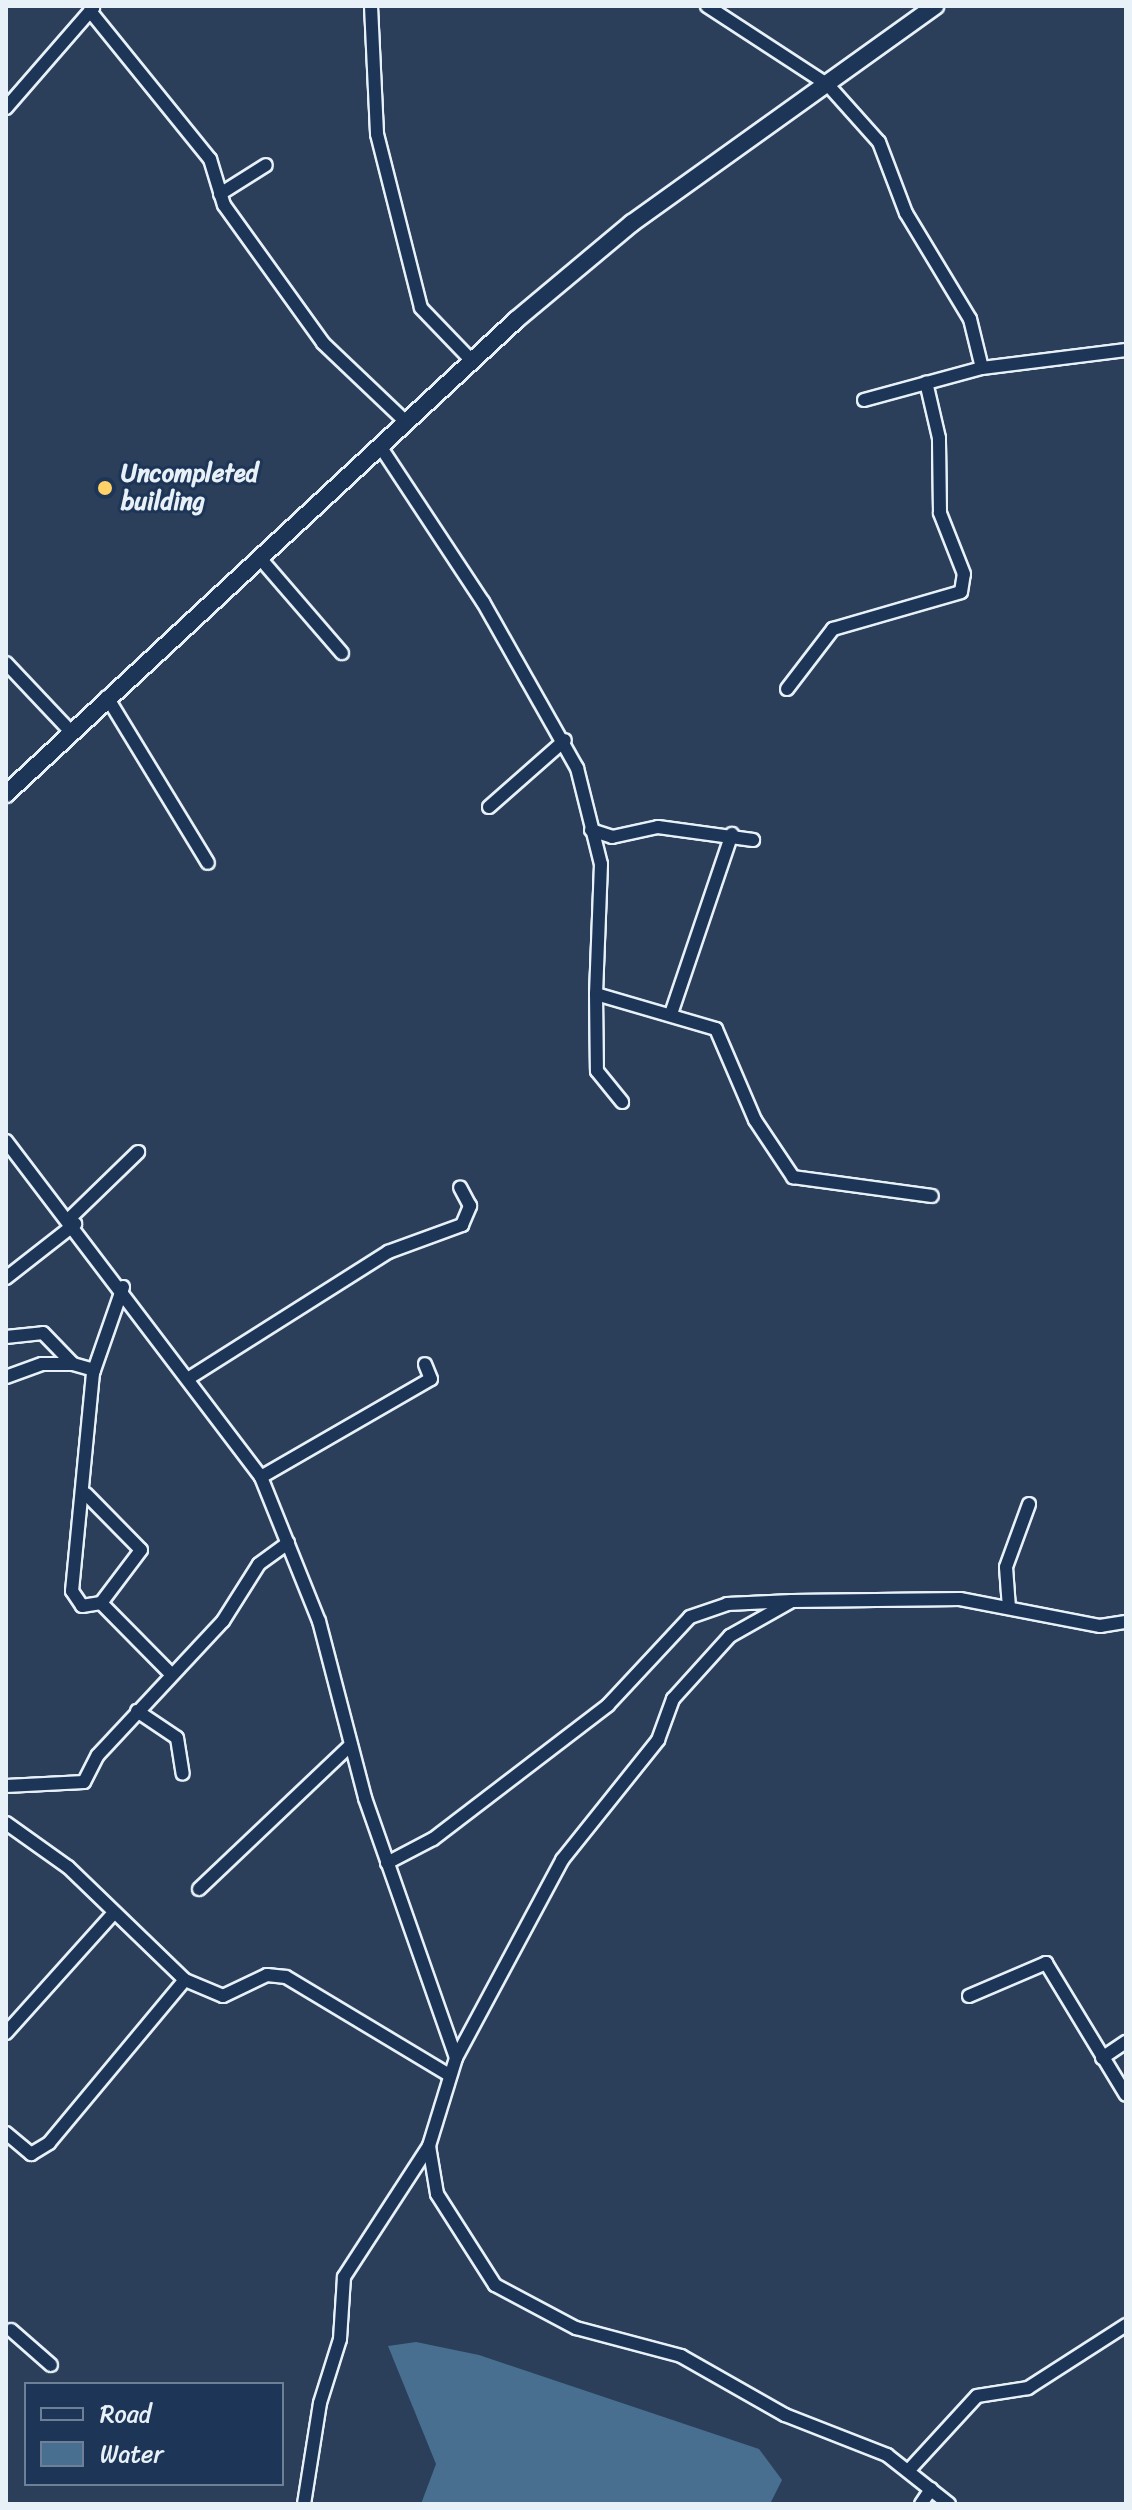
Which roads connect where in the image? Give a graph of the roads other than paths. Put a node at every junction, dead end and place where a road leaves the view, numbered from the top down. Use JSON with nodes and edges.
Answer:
{"nodes":[{"id":1,"x":371,"y":6,"type":"edge"},
{"id":2,"x":707,"y":6,"type":"edge"},
{"id":3,"x":935,"y":6,"type":"edge"},
{"id":4,"x":93,"y":8,"type":"edge"},
{"id":5,"x":828,"y":85,"type":"junction"},
{"id":6,"x":6,"y":108,"type":"edge"},
{"id":7,"x":266,"y":165,"type":"dead end"},
{"id":8,"x":220,"y":194,"type":"junction"},
{"id":9,"x":1126,"y":350,"type":"edge"},
{"id":10,"x":472,"y":361,"type":"junction"},
{"id":11,"x":982,"y":368,"type":"junction"},
{"id":12,"x":926,"y":382,"type":"junction"},
{"id":13,"x":864,"y":400,"type":"dead end"},
{"id":14,"x":406,"y":422,"type":"junction"},
{"id":15,"x":380,"y":446,"type":"junction"},
{"id":16,"x":259,"y":557,"type":"junction"},
{"id":17,"x":342,"y":653,"type":"dead end"},
{"id":18,"x":6,"y":663,"type":"edge"},
{"id":19,"x":787,"y":689,"type":"dead end"},
{"id":20,"x":107,"y":697,"type":"junction"},
{"id":21,"x":72,"y":733,"type":"junction"},
{"id":22,"x":565,"y":740,"type":"junction"},
{"id":23,"x":6,"y":794,"type":"edge"},
{"id":24,"x":489,"y":807,"type":"dead end"},
{"id":25,"x":591,"y":830,"type":"junction"},
{"id":26,"x":732,"y":834,"type":"junction"},
{"id":27,"x":753,"y":840,"type":"dead end"},
{"id":28,"x":208,"y":863,"type":"dead end"},
{"id":29,"x":596,"y":994,"type":"junction"},
{"id":30,"x":672,"y":1011,"type":"junction"},
{"id":31,"x":622,"y":1102,"type":"dead end"},
{"id":32,"x":6,"y":1141,"type":"edge"},
{"id":33,"x":138,"y":1152,"type":"dead end"},
{"id":34,"x":460,"y":1187,"type":"dead end"},
{"id":35,"x":932,"y":1196,"type":"dead end"},
{"id":36,"x":72,"y":1221,"type":"junction"},
{"id":37,"x":6,"y":1278,"type":"edge"},
{"id":38,"x":123,"y":1287,"type":"junction"},
{"id":39,"x":6,"y":1337,"type":"edge"},
{"id":40,"x":73,"y":1364,"type":"junction"},
{"id":41,"x":425,"y":1364,"type":"dead end"},
{"id":42,"x":94,"y":1370,"type":"junction"},
{"id":43,"x":6,"y":1377,"type":"edge"},
{"id":44,"x":189,"y":1378,"type":"junction"},
{"id":45,"x":261,"y":1477,"type":"junction"},
{"id":46,"x":86,"y":1494,"type":"junction"},
{"id":47,"x":1029,"y":1504,"type":"dead end"},
{"id":48,"x":288,"y":1543,"type":"junction"},
{"id":49,"x":792,"y":1601,"type":"junction"},
{"id":50,"x":101,"y":1603,"type":"junction"},
{"id":51,"x":1009,"y":1608,"type":"junction"},
{"id":52,"x":1126,"y":1622,"type":"edge"},
{"id":53,"x":170,"y":1673,"type":"junction"},
{"id":54,"x":137,"y":1711,"type":"junction"},
{"id":55,"x":351,"y":1745,"type":"junction"},
{"id":56,"x":183,"y":1774,"type":"dead end"},
{"id":57,"x":6,"y":1786,"type":"edge"},
{"id":58,"x":6,"y":1823,"type":"edge"},
{"id":59,"x":387,"y":1863,"type":"junction"},
{"id":60,"x":199,"y":1889,"type":"dead end"},
{"id":61,"x":112,"y":1915,"type":"junction"},
{"id":62,"x":185,"y":1980,"type":"junction"},
{"id":63,"x":969,"y":1996,"type":"dead end"},
{"id":64,"x":6,"y":2033,"type":"edge"},
{"id":65,"x":1126,"y":2042,"type":"edge"},
{"id":66,"x":456,"y":2058,"type":"junction"},
{"id":67,"x":1102,"y":2058,"type":"junction"},
{"id":68,"x":449,"y":2075,"type":"junction"},
{"id":69,"x":1126,"y":2095,"type":"edge"},
{"id":70,"x":6,"y":2133,"type":"edge"},
{"id":71,"x":429,"y":2146,"type":"junction"},
{"id":72,"x":1126,"y":2325,"type":"edge"},
{"id":73,"x":11,"y":2330,"type":"dead end"},
{"id":74,"x":51,"y":2365,"type":"dead end"},
{"id":75,"x":909,"y":2470,"type":"junction"},
{"id":76,"x":931,"y":2489,"type":"junction"},
{"id":77,"x":304,"y":2504,"type":"edge"},
{"id":78,"x":921,"y":2504,"type":"edge"},
{"id":79,"x":949,"y":2504,"type":"edge"}],
"edges":[{"from":1,"to":10,"type":"street"},
{"from":2,"to":5,"type":"street"},
{"from":3,"to":5,"type":"main road"},
{"from":4,"to":6,"type":"street"},
{"from":4,"to":8,"type":"street"},
{"from":5,"to":10,"type":"main road"},
{"from":5,"to":11,"type":"street"},
{"from":7,"to":8,"type":"street"},
{"from":8,"to":14,"type":"street"},
{"from":9,"to":11,"type":"street"},
{"from":10,"to":14,"type":"main road"},
{"from":11,"to":12,"type":"street"},
{"from":12,"to":13,"type":"street"},
{"from":12,"to":19,"type":"street"},
{"from":14,"to":15,"type":"main road"},
{"from":15,"to":16,"type":"main road"},
{"from":15,"to":22,"type":"street"},
{"from":16,"to":17,"type":"street"},
{"from":16,"to":20,"type":"main road"},
{"from":18,"to":21,"type":"street"},
{"from":20,"to":21,"type":"main road"},
{"from":20,"to":28,"type":"street"},
{"from":21,"to":23,"type":"main road"},
{"from":22,"to":24,"type":"street"},
{"from":22,"to":25,"type":"street"},
{"from":25,"to":26,"type":"street"},
{"from":25,"to":29,"type":"street"},
{"from":26,"to":27,"type":"street"},
{"from":26,"to":30,"type":"street"},
{"from":29,"to":30,"type":"street"},
{"from":29,"to":31,"type":"street"},
{"from":30,"to":35,"type":"street"},
{"from":32,"to":36,"type":"street"},
{"from":33,"to":36,"type":"street"},
{"from":34,"to":44,"type":"street"},
{"from":36,"to":37,"type":"street"},
{"from":36,"to":38,"type":"street"},
{"from":38,"to":42,"type":"street"},
{"from":38,"to":44,"type":"street"},
{"from":39,"to":40,"type":"street"},
{"from":40,"to":42,"type":"street"},
{"from":40,"to":43,"type":"street"},
{"from":41,"to":45,"type":"street"},
{"from":42,"to":46,"type":"street"},
{"from":44,"to":45,"type":"street"},
{"from":45,"to":48,"type":"street"},
{"from":46,"to":50,"type":"street"},
{"from":46,"to":50,"type":"street"},
{"from":47,"to":51,"type":"street"},
{"from":48,"to":53,"type":"street"},
{"from":48,"to":55,"type":"street"},
{"from":49,"to":51,"type":"street"},
{"from":49,"to":59,"type":"street"},
{"from":49,"to":66,"type":"street"},
{"from":50,"to":53,"type":"street"},
{"from":51,"to":52,"type":"street"},
{"from":53,"to":54,"type":"street"},
{"from":54,"to":56,"type":"street"},
{"from":54,"to":57,"type":"street"},
{"from":55,"to":59,"type":"street"},
{"from":55,"to":60,"type":"street"},
{"from":58,"to":61,"type":"street"},
{"from":59,"to":66,"type":"street"},
{"from":61,"to":62,"type":"street"},
{"from":61,"to":64,"type":"street"},
{"from":62,"to":68,"type":"street"},
{"from":62,"to":70,"type":"street"},
{"from":63,"to":67,"type":"street"},
{"from":65,"to":67,"type":"street"},
{"from":66,"to":68,"type":"street"},
{"from":67,"to":69,"type":"street"},
{"from":68,"to":71,"type":"street"},
{"from":71,"to":75,"type":"street"},
{"from":71,"to":77,"type":"street"},
{"from":72,"to":75,"type":"street"},
{"from":73,"to":74,"type":"street"},
{"from":75,"to":76,"type":"street"},
{"from":76,"to":78,"type":"street"},
{"from":76,"to":79,"type":"street"}]}
